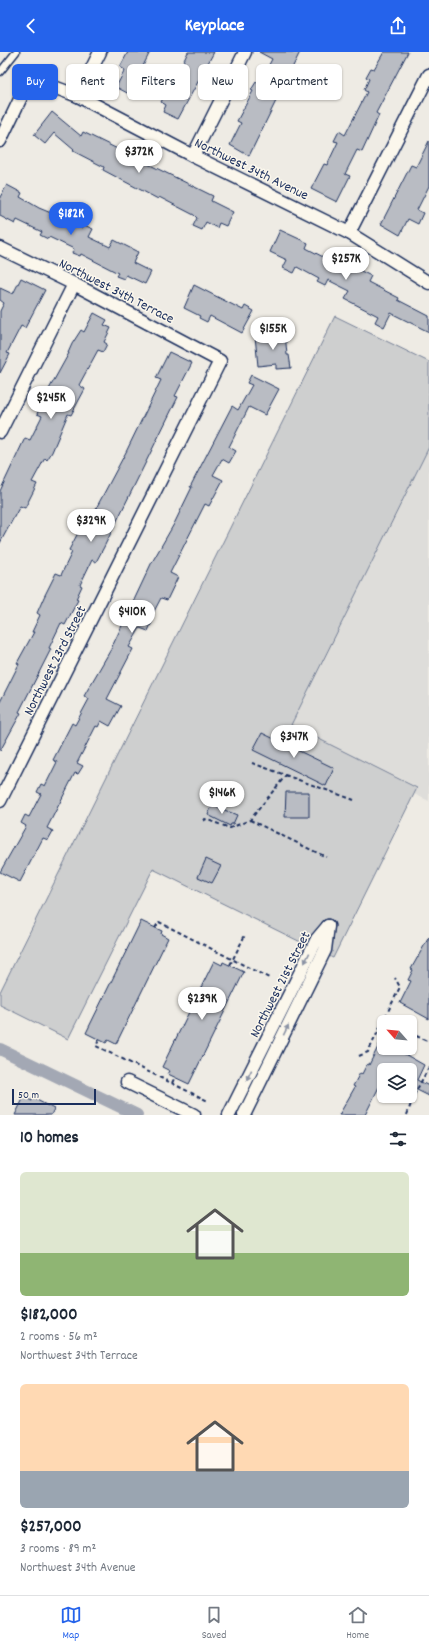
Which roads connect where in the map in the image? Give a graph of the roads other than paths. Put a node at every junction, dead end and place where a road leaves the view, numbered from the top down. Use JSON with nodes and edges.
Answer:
{"nodes":[{"id":1,"x":16,"y":52,"type":"edge"},
{"id":2,"x":100,"y":52,"type":"edge"},
{"id":3,"x":245,"y":52,"type":"edge"},
{"id":4,"x":94,"y":64,"type":"edge"},
{"id":5,"x":0,"y":72,"type":"edge"},
{"id":6,"x":429,"y":75,"type":"edge"},
{"id":7,"x":66,"y":92,"type":"edge"},
{"id":8,"x":86,"y":100,"type":"edge"},
{"id":9,"x":0,"y":141,"type":"edge"},
{"id":10,"x":193,"y":156,"type":"junction"},
{"id":11,"x":349,"y":233,"type":"junction"},
{"id":12,"x":0,"y":248,"type":"edge"},
{"id":13,"x":429,"y":283,"type":"edge"},
{"id":14,"x":74,"y":284,"type":"junction"},
{"id":15,"x":220,"y":360,"type":"joint"},
{"id":16,"x":0,"y":432,"type":"edge"},
{"id":17,"x":0,"y":801,"type":"edge"},
{"id":18,"x":127,"y":1082,"type":"dead end"},
{"id":19,"x":194,"y":1115,"type":"edge"},
{"id":20,"x":229,"y":1115,"type":"edge"},
{"id":21,"x":244,"y":1115,"type":"edge"}],
"edges":[{"from":1,"to":5,"type":"lane"},
{"from":2,"to":4,"type":"street"},
{"from":3,"to":10,"type":"street"},
{"from":6,"to":11,"type":"street"},
{"from":7,"to":9,"type":"street","name":"Northwest 34th Avenue"},
{"from":8,"to":10,"type":"street","name":"Northwest 34th Avenue"},
{"from":10,"to":11,"type":"street","name":"Northwest 34th Avenue"},
{"from":11,"to":13,"type":"street","name":"Northwest 34th Avenue"},
{"from":12,"to":14,"type":"street","name":"Northwest 34th Terrace"},
{"from":14,"to":15,"type":"street","name":"Northwest 34th Terrace"},
{"from":14,"to":16,"type":"street"},
{"from":15,"to":17,"type":"street","name":"Northwest 23rd Street"},
{"from":18,"to":19,"type":"street"},
{"from":21,"to":20,"type":"street","name":"Northwest 21st Street","one_way":true}]}
